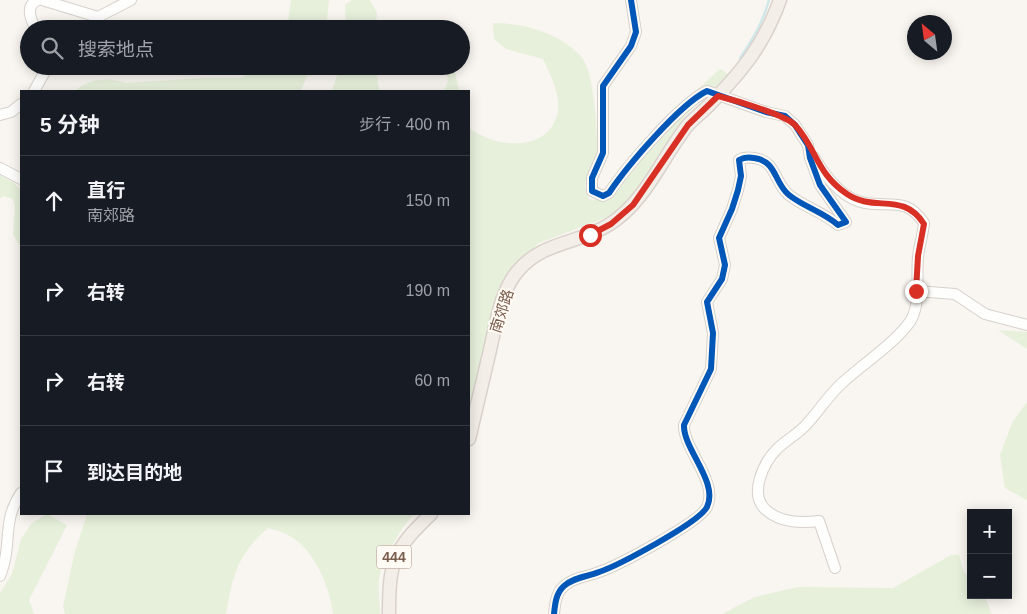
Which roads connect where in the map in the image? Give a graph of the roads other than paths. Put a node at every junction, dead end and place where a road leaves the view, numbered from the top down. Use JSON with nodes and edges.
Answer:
{"nodes":[{"id":1,"x":38,"y":0,"type":"edge"},
{"id":2,"x":42,"y":0,"type":"edge"},
{"id":3,"x":131,"y":0,"type":"edge"},
{"id":4,"x":631,"y":0,"type":"edge"},
{"id":5,"x":780,"y":0,"type":"edge"},
{"id":6,"x":32,"y":20,"type":"edge"},
{"id":7,"x":43,"y":75,"type":"edge"},
{"id":8,"x":35,"y":90,"type":"edge"},
{"id":9,"x":718,"y":96,"type":"junction"},
{"id":10,"x":20,"y":105,"type":"edge"},
{"id":11,"x":0,"y":115,"type":"edge"},
{"id":12,"x":808,"y":145,"type":"junction"},
{"id":13,"x":0,"y":168,"type":"edge"},
{"id":14,"x":20,"y":178,"type":"edge"},
{"id":15,"x":916,"y":291,"type":"junction"},
{"id":16,"x":1027,"y":325,"type":"edge"},
{"id":17,"x":470,"y":435,"type":"edge"},
{"id":18,"x":20,"y":494,"type":"edge"},
{"id":19,"x":430,"y":515,"type":"edge"},
{"id":20,"x":835,"y":568,"type":"dead end"},
{"id":21,"x":0,"y":576,"type":"edge"},
{"id":22,"x":389,"y":614,"type":"edge"},
{"id":23,"x":554,"y":614,"type":"edge"}],
"edges":[{"from":1,"to":6,"type":"street"},
{"from":2,"to":3,"type":"street"},
{"from":4,"to":9,"type":"street"},
{"from":5,"to":9,"type":"main road","name":"南郊路"},
{"from":7,"to":8,"type":"street"},
{"from":9,"to":12,"type":"street"},
{"from":9,"to":17,"type":"main road","name":"南郊路"},
{"from":10,"to":11,"type":"street"},
{"from":12,"to":15,"type":"street"},
{"from":12,"to":23,"type":"street"},
{"from":13,"to":14,"type":"street"},
{"from":15,"to":16,"type":"street"},
{"from":15,"to":20,"type":"street"},
{"from":18,"to":21,"type":"street"},
{"from":19,"to":22,"type":"main road","number":"444"}]}
